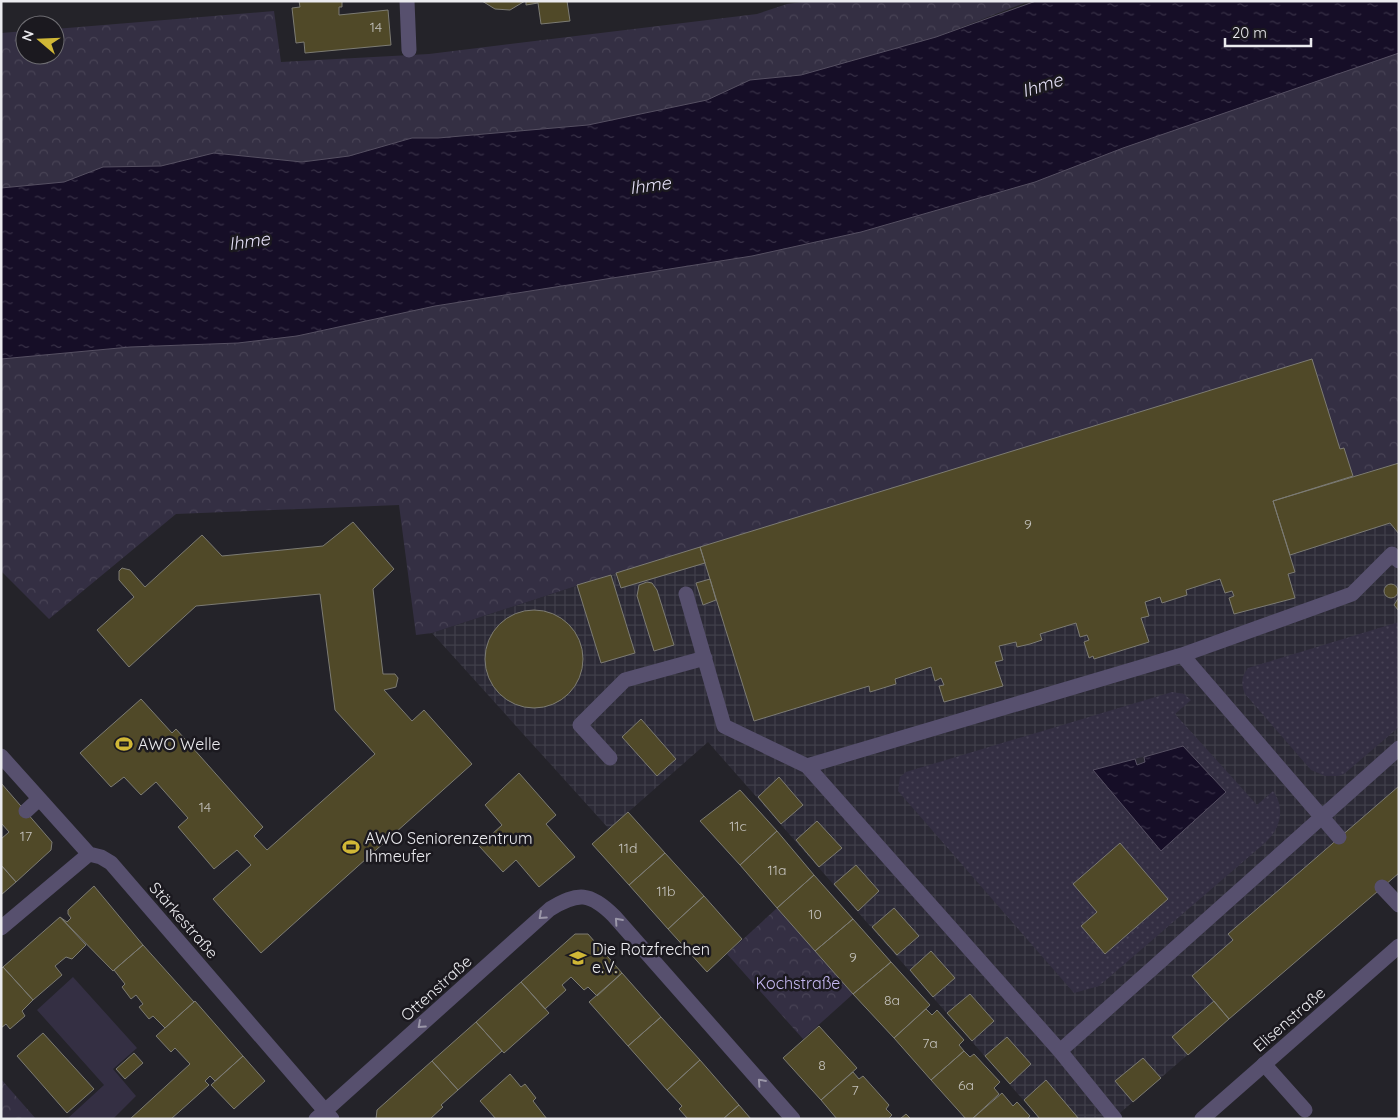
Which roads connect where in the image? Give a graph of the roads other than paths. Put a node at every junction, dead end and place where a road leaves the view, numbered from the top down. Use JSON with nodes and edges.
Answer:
{"nodes":[{"id":1,"x":407,"y":1,"type":"edge"},
{"id":2,"x":409,"y":50,"type":"dead end"},
{"id":3,"x":1399,"y":561,"type":"edge"},
{"id":4,"x":686,"y":594,"type":"dead end"},
{"id":5,"x":1182,"y":655,"type":"junction"},
{"id":6,"x":705,"y":658,"type":"junction"},
{"id":7,"x":1399,"y":748,"type":"edge"},
{"id":8,"x":1,"y":756,"type":"edge"},
{"id":9,"x":610,"y":758,"type":"dead end"},
{"id":10,"x":807,"y":766,"type":"junction"},
{"id":11,"x":40,"y":798,"type":"junction"},
{"id":12,"x":26,"y":811,"type":"dead end"},
{"id":13,"x":1322,"y":817,"type":"junction"},
{"id":14,"x":1339,"y":837,"type":"dead end"},
{"id":15,"x":89,"y":854,"type":"junction"},
{"id":16,"x":1382,"y":887,"type":"dead end"},
{"id":17,"x":1399,"y":905,"type":"edge"},
{"id":18,"x":1,"y":928,"type":"edge"},
{"id":19,"x":1399,"y":946,"type":"edge"},
{"id":20,"x":1060,"y":1051,"type":"junction"},
{"id":21,"x":1264,"y":1064,"type":"junction"},
{"id":22,"x":1305,"y":1110,"type":"dead end"},
{"id":23,"x":325,"y":1116,"type":"edge"},
{"id":24,"x":793,"y":1119,"type":"edge"},
{"id":25,"x":1115,"y":1119,"type":"edge"},
{"id":26,"x":1202,"y":1119,"type":"edge"}],
"edges":[{"from":1,"to":2,"type":"street"},
{"from":3,"to":5,"type":"street"},
{"from":4,"to":6,"type":"street"},
{"from":5,"to":10,"type":"street"},
{"from":5,"to":13,"type":"street"},
{"from":6,"to":9,"type":"street"},
{"from":6,"to":10,"type":"street"},
{"from":7,"to":13,"type":"street"},
{"from":8,"to":11,"type":"street","name":"Stärkestraße"},
{"from":10,"to":20,"type":"street"},
{"from":11,"to":12,"type":"street"},
{"from":11,"to":15,"type":"street","name":"Stärkestraße"},
{"from":13,"to":14,"type":"street"},
{"from":13,"to":20,"type":"street"},
{"from":15,"to":18,"type":"street"},
{"from":15,"to":23,"type":"street","name":"Stärkestraße"},
{"from":16,"to":17,"type":"street"},
{"from":19,"to":21,"type":"street","name":"Elisenstraße"},
{"from":20,"to":25,"type":"street"},
{"from":21,"to":22,"type":"street"},
{"from":21,"to":26,"type":"street","name":"Elisenstraße"},
{"from":24,"to":23,"type":"street","name":"Ottenstraße","one_way":true}]}
